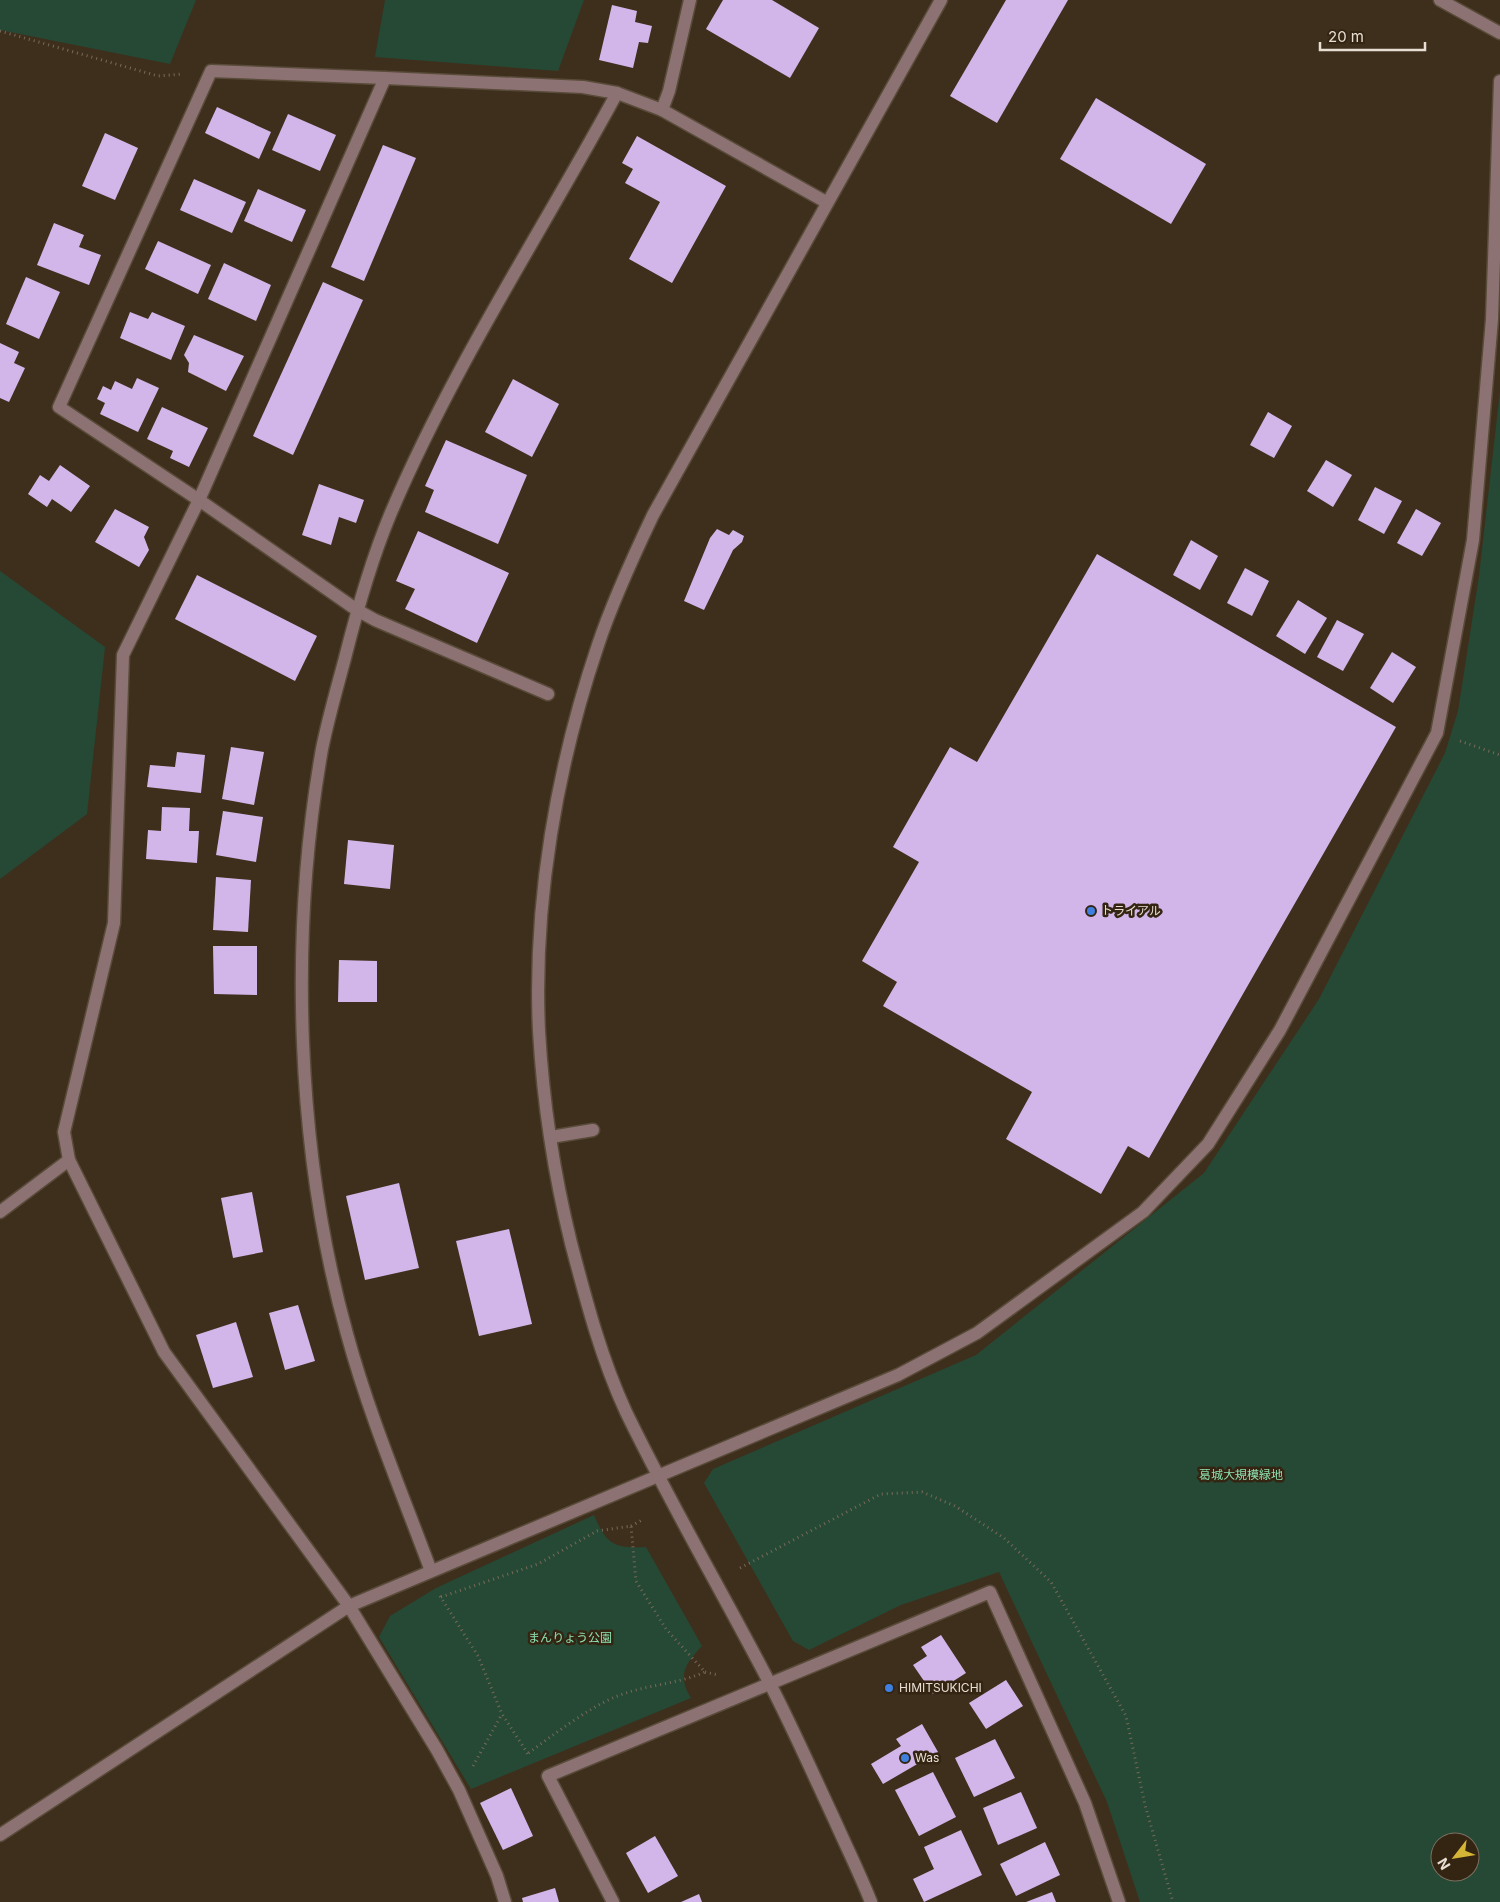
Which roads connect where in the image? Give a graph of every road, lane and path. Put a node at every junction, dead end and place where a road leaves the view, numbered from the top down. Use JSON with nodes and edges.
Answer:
{"nodes":[{"id":1,"x":690,"y":0,"type":"edge"},
{"id":2,"x":941,"y":0,"type":"edge"},
{"id":3,"x":1440,"y":0,"type":"edge"},
{"id":4,"x":0,"y":31,"type":"edge"},
{"id":5,"x":1500,"y":33,"type":"edge"},
{"id":6,"x":210,"y":71,"type":"junction"},
{"id":7,"x":385,"y":78,"type":"junction"},
{"id":8,"x":1500,"y":81,"type":"edge"},
{"id":9,"x":617,"y":93,"type":"junction"},
{"id":10,"x":662,"y":110,"type":"junction"},
{"id":11,"x":826,"y":202,"type":"junction"},
{"id":12,"x":199,"y":500,"type":"junction"},
{"id":13,"x":357,"y":610,"type":"junction"},
{"id":14,"x":548,"y":694,"type":"dead end"},
{"id":15,"x":1437,"y":733,"type":"junction"},
{"id":16,"x":1500,"y":755,"type":"edge"},
{"id":17,"x":593,"y":1130,"type":"dead end"},
{"id":18,"x":551,"y":1137,"type":"junction"},
{"id":19,"x":69,"y":1160,"type":"junction"},
{"id":20,"x":0,"y":1212,"type":"edge"},
{"id":21,"x":658,"y":1475,"type":"junction"},
{"id":22,"x":644,"y":1519,"type":"dead end"},
{"id":23,"x":630,"y":1526,"type":"junction"},
{"id":24,"x":431,"y":1571,"type":"junction"},
{"id":25,"x":440,"y":1597,"type":"junction"},
{"id":26,"x":349,"y":1606,"type":"junction"},
{"id":27,"x":705,"y":1672,"type":"junction"},
{"id":28,"x":718,"y":1675,"type":"dead end"},
{"id":29,"x":770,"y":1683,"type":"junction"},
{"id":30,"x":502,"y":1714,"type":"junction"},
{"id":31,"x":527,"y":1754,"type":"junction"},
{"id":32,"x":548,"y":1776,"type":"junction"},
{"id":33,"x":454,"y":1780,"type":"junction"},
{"id":34,"x":0,"y":1835,"type":"edge"},
{"id":35,"x":505,"y":1902,"type":"edge"},
{"id":36,"x":613,"y":1902,"type":"edge"},
{"id":37,"x":871,"y":1902,"type":"edge"},
{"id":38,"x":1119,"y":1902,"type":"edge"}],
"edges":[{"from":1,"to":10,"type":"street"},
{"from":2,"to":11,"type":"street"},
{"from":3,"to":5,"type":"street"},
{"from":4,"to":6,"type":"path"},
{"from":6,"to":7,"type":"street"},
{"from":6,"to":12,"type":"street"},
{"from":7,"to":9,"type":"street"},
{"from":7,"to":12,"type":"street"},
{"from":8,"to":15,"type":"street"},
{"from":9,"to":10,"type":"street"},
{"from":9,"to":13,"type":"street"},
{"from":10,"to":11,"type":"street"},
{"from":11,"to":18,"type":"street"},
{"from":12,"to":13,"type":"street"},
{"from":12,"to":19,"type":"street"},
{"from":13,"to":14,"type":"street"},
{"from":13,"to":24,"type":"street"},
{"from":15,"to":16,"type":"path"},
{"from":15,"to":21,"type":"street"},
{"from":17,"to":18,"type":"street"},
{"from":18,"to":21,"type":"street"},
{"from":19,"to":20,"type":"street"},
{"from":19,"to":26,"type":"street"},
{"from":21,"to":24,"type":"street"},
{"from":21,"to":29,"type":"street"},
{"from":22,"to":23,"type":"path"},
{"from":23,"to":25,"type":"path"},
{"from":23,"to":27,"type":"path"},
{"from":24,"to":25,"type":"path"},
{"from":24,"to":26,"type":"street"},
{"from":25,"to":30,"type":"path"},
{"from":26,"to":33,"type":"street"},
{"from":26,"to":34,"type":"street"},
{"from":27,"to":28,"type":"path"},
{"from":27,"to":31,"type":"path"},
{"from":29,"to":32,"type":"street"},
{"from":29,"to":37,"type":"street"},
{"from":29,"to":38,"type":"street"},
{"from":30,"to":31,"type":"path"},
{"from":30,"to":33,"type":"path"},
{"from":31,"to":32,"type":"path"},
{"from":32,"to":36,"type":"street"},
{"from":33,"to":35,"type":"street"}]}
